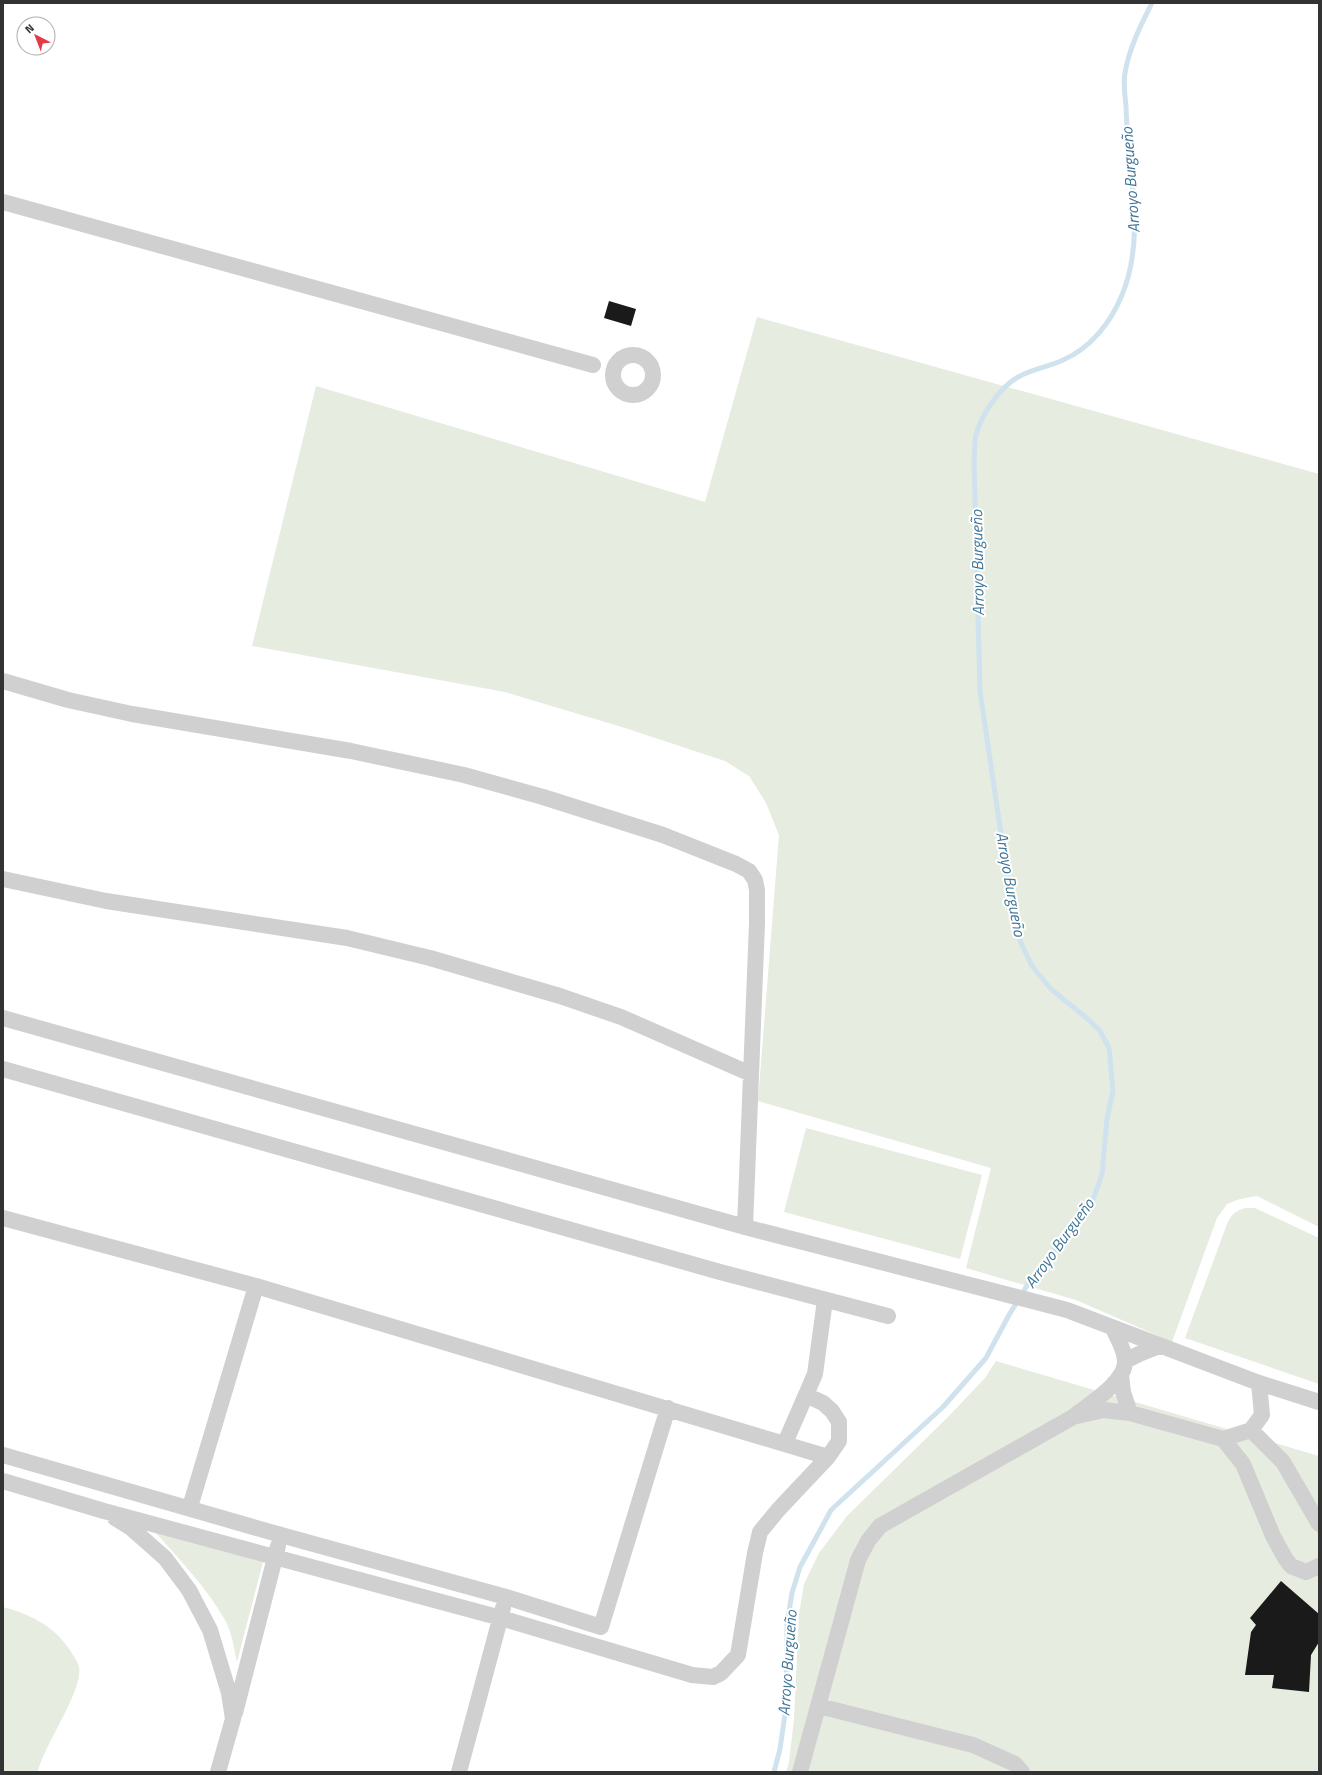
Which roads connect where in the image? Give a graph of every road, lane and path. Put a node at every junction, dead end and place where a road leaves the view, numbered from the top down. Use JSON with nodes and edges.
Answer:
{"nodes":[{"id":1,"x":3,"y":202,"type":"edge"},
{"id":2,"x":621,"y":359,"type":"junction"},
{"id":3,"x":593,"y":365,"type":"junction"},
{"id":4,"x":615,"y":383,"type":"junction"},
{"id":5,"x":3,"y":681,"type":"edge"},
{"id":6,"x":3,"y":879,"type":"edge"},
{"id":7,"x":3,"y":1018,"type":"edge"},
{"id":8,"x":3,"y":1069,"type":"edge"},
{"id":9,"x":751,"y":1074,"type":"junction"},
{"id":10,"x":3,"y":1218,"type":"edge"},
{"id":11,"x":745,"y":1227,"type":"junction"},
{"id":12,"x":256,"y":1286,"type":"junction"},
{"id":13,"x":825,"y":1300,"type":"junction"},
{"id":14,"x":888,"y":1316,"type":"dead end"},
{"id":15,"x":1113,"y":1328,"type":"junction"},
{"id":16,"x":1158,"y":1346,"type":"junction"},
{"id":17,"x":1123,"y":1368,"type":"junction"},
{"id":18,"x":1258,"y":1383,"type":"junction"},
{"id":19,"x":806,"y":1395,"type":"junction"},
{"id":20,"x":1319,"y":1402,"type":"edge"},
{"id":21,"x":668,"y":1408,"type":"junction"},
{"id":22,"x":1130,"y":1413,"type":"junction"},
{"id":23,"x":1074,"y":1417,"type":"junction"},
{"id":24,"x":1251,"y":1430,"type":"junction"},
{"id":25,"x":1223,"y":1439,"type":"junction"},
{"id":26,"x":785,"y":1443,"type":"junction"},
{"id":27,"x":3,"y":1455,"type":"edge"},
{"id":28,"x":828,"y":1457,"type":"junction"},
{"id":29,"x":3,"y":1481,"type":"edge"},
{"id":30,"x":190,"y":1507,"type":"junction"},
{"id":31,"x":104,"y":1511,"type":"junction"},
{"id":32,"x":1319,"y":1524,"type":"edge"},
{"id":33,"x":281,"y":1535,"type":"junction"},
{"id":34,"x":276,"y":1556,"type":"junction"},
{"id":35,"x":1319,"y":1566,"type":"edge"},
{"id":36,"x":506,"y":1597,"type":"junction"},
{"id":37,"x":501,"y":1618,"type":"junction"},
{"id":38,"x":819,"y":1706,"type":"junction"},
{"id":39,"x":233,"y":1719,"type":"junction"},
{"id":40,"x":218,"y":1772,"type":"edge"},
{"id":41,"x":459,"y":1772,"type":"edge"},
{"id":42,"x":800,"y":1772,"type":"edge"},
{"id":43,"x":1022,"y":1772,"type":"edge"}],
"edges":[{"from":1,"to":3,"type":"street"},
{"from":2,"to":3,"type":"street"},
{"from":2,"to":4,"type":"street"},
{"from":2,"to":4,"type":"street"},
{"from":3,"to":4,"type":"street"},
{"from":5,"to":9,"type":"street"},
{"from":6,"to":9,"type":"street"},
{"from":7,"to":11,"type":"street"},
{"from":8,"to":13,"type":"street"},
{"from":9,"to":11,"type":"street"},
{"from":10,"to":12,"type":"street"},
{"from":11,"to":15,"type":"street"},
{"from":12,"to":21,"type":"street"},
{"from":12,"to":30,"type":"street"},
{"from":13,"to":14,"type":"street"},
{"from":13,"to":19,"type":"street"},
{"from":15,"to":16,"type":"street"},
{"from":15,"to":17,"type":"street"},
{"from":16,"to":17,"type":"street"},
{"from":16,"to":18,"type":"street"},
{"from":17,"to":22,"type":"street"},
{"from":17,"to":23,"type":"street"},
{"from":18,"to":20,"type":"street"},
{"from":18,"to":24,"type":"street"},
{"from":19,"to":26,"type":"street"},
{"from":19,"to":28,"type":"street"},
{"from":21,"to":26,"type":"street"},
{"from":21,"to":36,"type":"street"},
{"from":22,"to":23,"type":"street"},
{"from":22,"to":25,"type":"street"},
{"from":23,"to":38,"type":"street"},
{"from":24,"to":25,"type":"street"},
{"from":24,"to":32,"type":"street"},
{"from":25,"to":35,"type":"street"},
{"from":26,"to":28,"type":"street"},
{"from":27,"to":30,"type":"street"},
{"from":28,"to":37,"type":"street"},
{"from":29,"to":31,"type":"street"},
{"from":30,"to":33,"type":"street"},
{"from":31,"to":34,"type":"street"},
{"from":31,"to":39,"type":"street"},
{"from":33,"to":34,"type":"street"},
{"from":33,"to":36,"type":"street"},
{"from":34,"to":37,"type":"street"},
{"from":34,"to":39,"type":"street"},
{"from":36,"to":37,"type":"street"},
{"from":37,"to":41,"type":"street"},
{"from":38,"to":42,"type":"street"},
{"from":38,"to":43,"type":"street"},
{"from":39,"to":40,"type":"street"}]}
